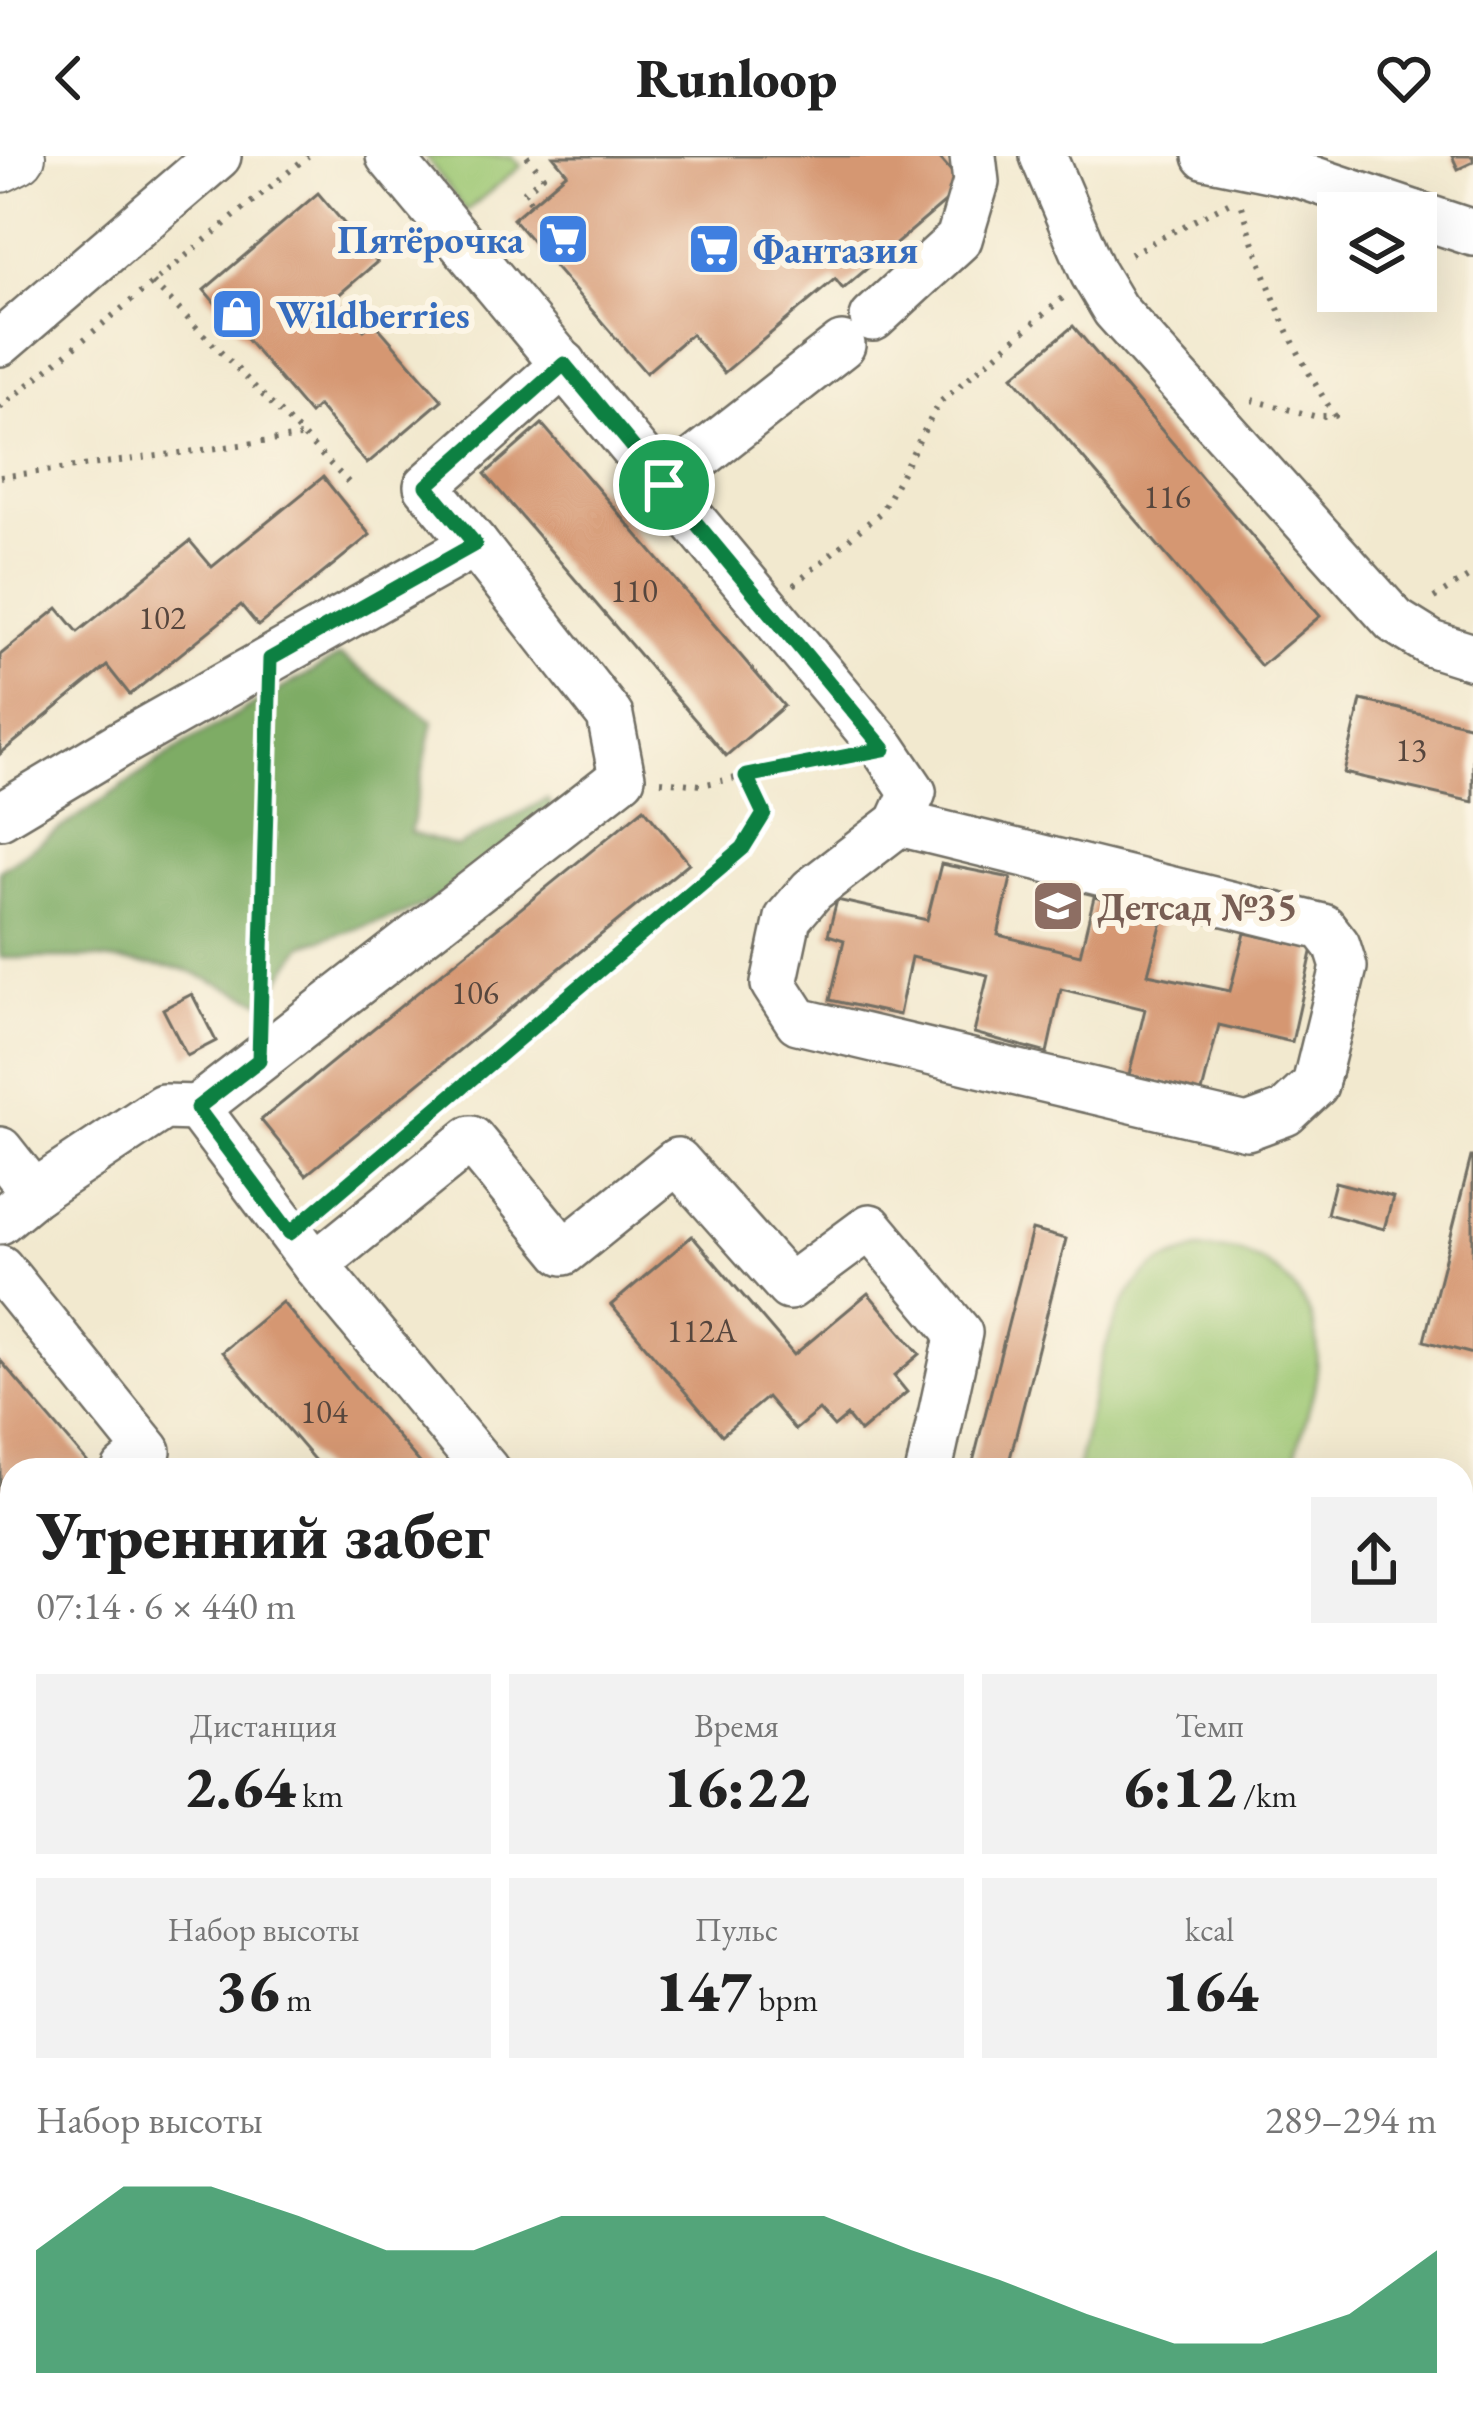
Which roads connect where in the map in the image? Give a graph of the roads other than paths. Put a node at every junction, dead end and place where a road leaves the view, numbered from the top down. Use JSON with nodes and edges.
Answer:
{"nodes":[{"id":1,"x":18,"y":156,"type":"edge"},
{"id":2,"x":218,"y":156,"type":"edge"},
{"id":3,"x":388,"y":156,"type":"edge"},
{"id":4,"x":973,"y":156,"type":"edge"},
{"id":5,"x":1042,"y":156,"type":"edge"},
{"id":6,"x":1206,"y":156,"type":"edge"},
{"id":7,"x":0,"y":165,"type":"edge"},
{"id":8,"x":1298,"y":166,"type":"edge"},
{"id":9,"x":1362,"y":192,"type":"edge"},
{"id":10,"x":1437,"y":221,"type":"edge"},
{"id":11,"x":1473,"y":233,"type":"edge"},
{"id":12,"x":0,"y":343,"type":"edge"},
{"id":13,"x":564,"y":364,"type":"junction"},
{"id":14,"x":664,"y":485,"type":"junction"},
{"id":15,"x":475,"y":544,"type":"junction"},
{"id":16,"x":1473,"y":657,"type":"edge"},
{"id":17,"x":0,"y":816,"type":"edge"},
{"id":18,"x":898,"y":823,"type":"junction"},
{"id":19,"x":197,"y":1108,"type":"junction"},
{"id":20,"x":0,"y":1150,"type":"edge"},
{"id":21,"x":17,"y":1207,"type":"edge"},
{"id":22,"x":314,"y":1265,"type":"junction"},
{"id":23,"x":0,"y":1268,"type":"edge"},
{"id":24,"x":140,"y":1458,"type":"edge"},
{"id":25,"x":476,"y":1458,"type":"edge"},
{"id":26,"x":931,"y":1458,"type":"edge"}],
"edges":[{"from":1,"to":7,"type":"main road"},
{"from":2,"to":12,"type":"lane"},
{"from":3,"to":13,"type":"lane"},
{"from":4,"to":14,"type":"lane"},
{"from":5,"to":16,"type":"lane"},
{"from":6,"to":8,"type":"lane"},
{"from":8,"to":9,"type":"lane"},
{"from":10,"to":11,"type":"lane"},
{"from":13,"to":14,"type":"lane"},
{"from":13,"to":15,"type":"lane"},
{"from":14,"to":18,"type":"lane"},
{"from":15,"to":17,"type":"lane"},
{"from":15,"to":19,"type":"lane"},
{"from":18,"to":18,"type":"lane"},
{"from":19,"to":21,"type":"lane"},
{"from":19,"to":22,"type":"lane"},
{"from":20,"to":21,"type":"lane"},
{"from":22,"to":25,"type":"lane"},
{"from":22,"to":26,"type":"lane"},
{"from":23,"to":24,"type":"lane"}]}
